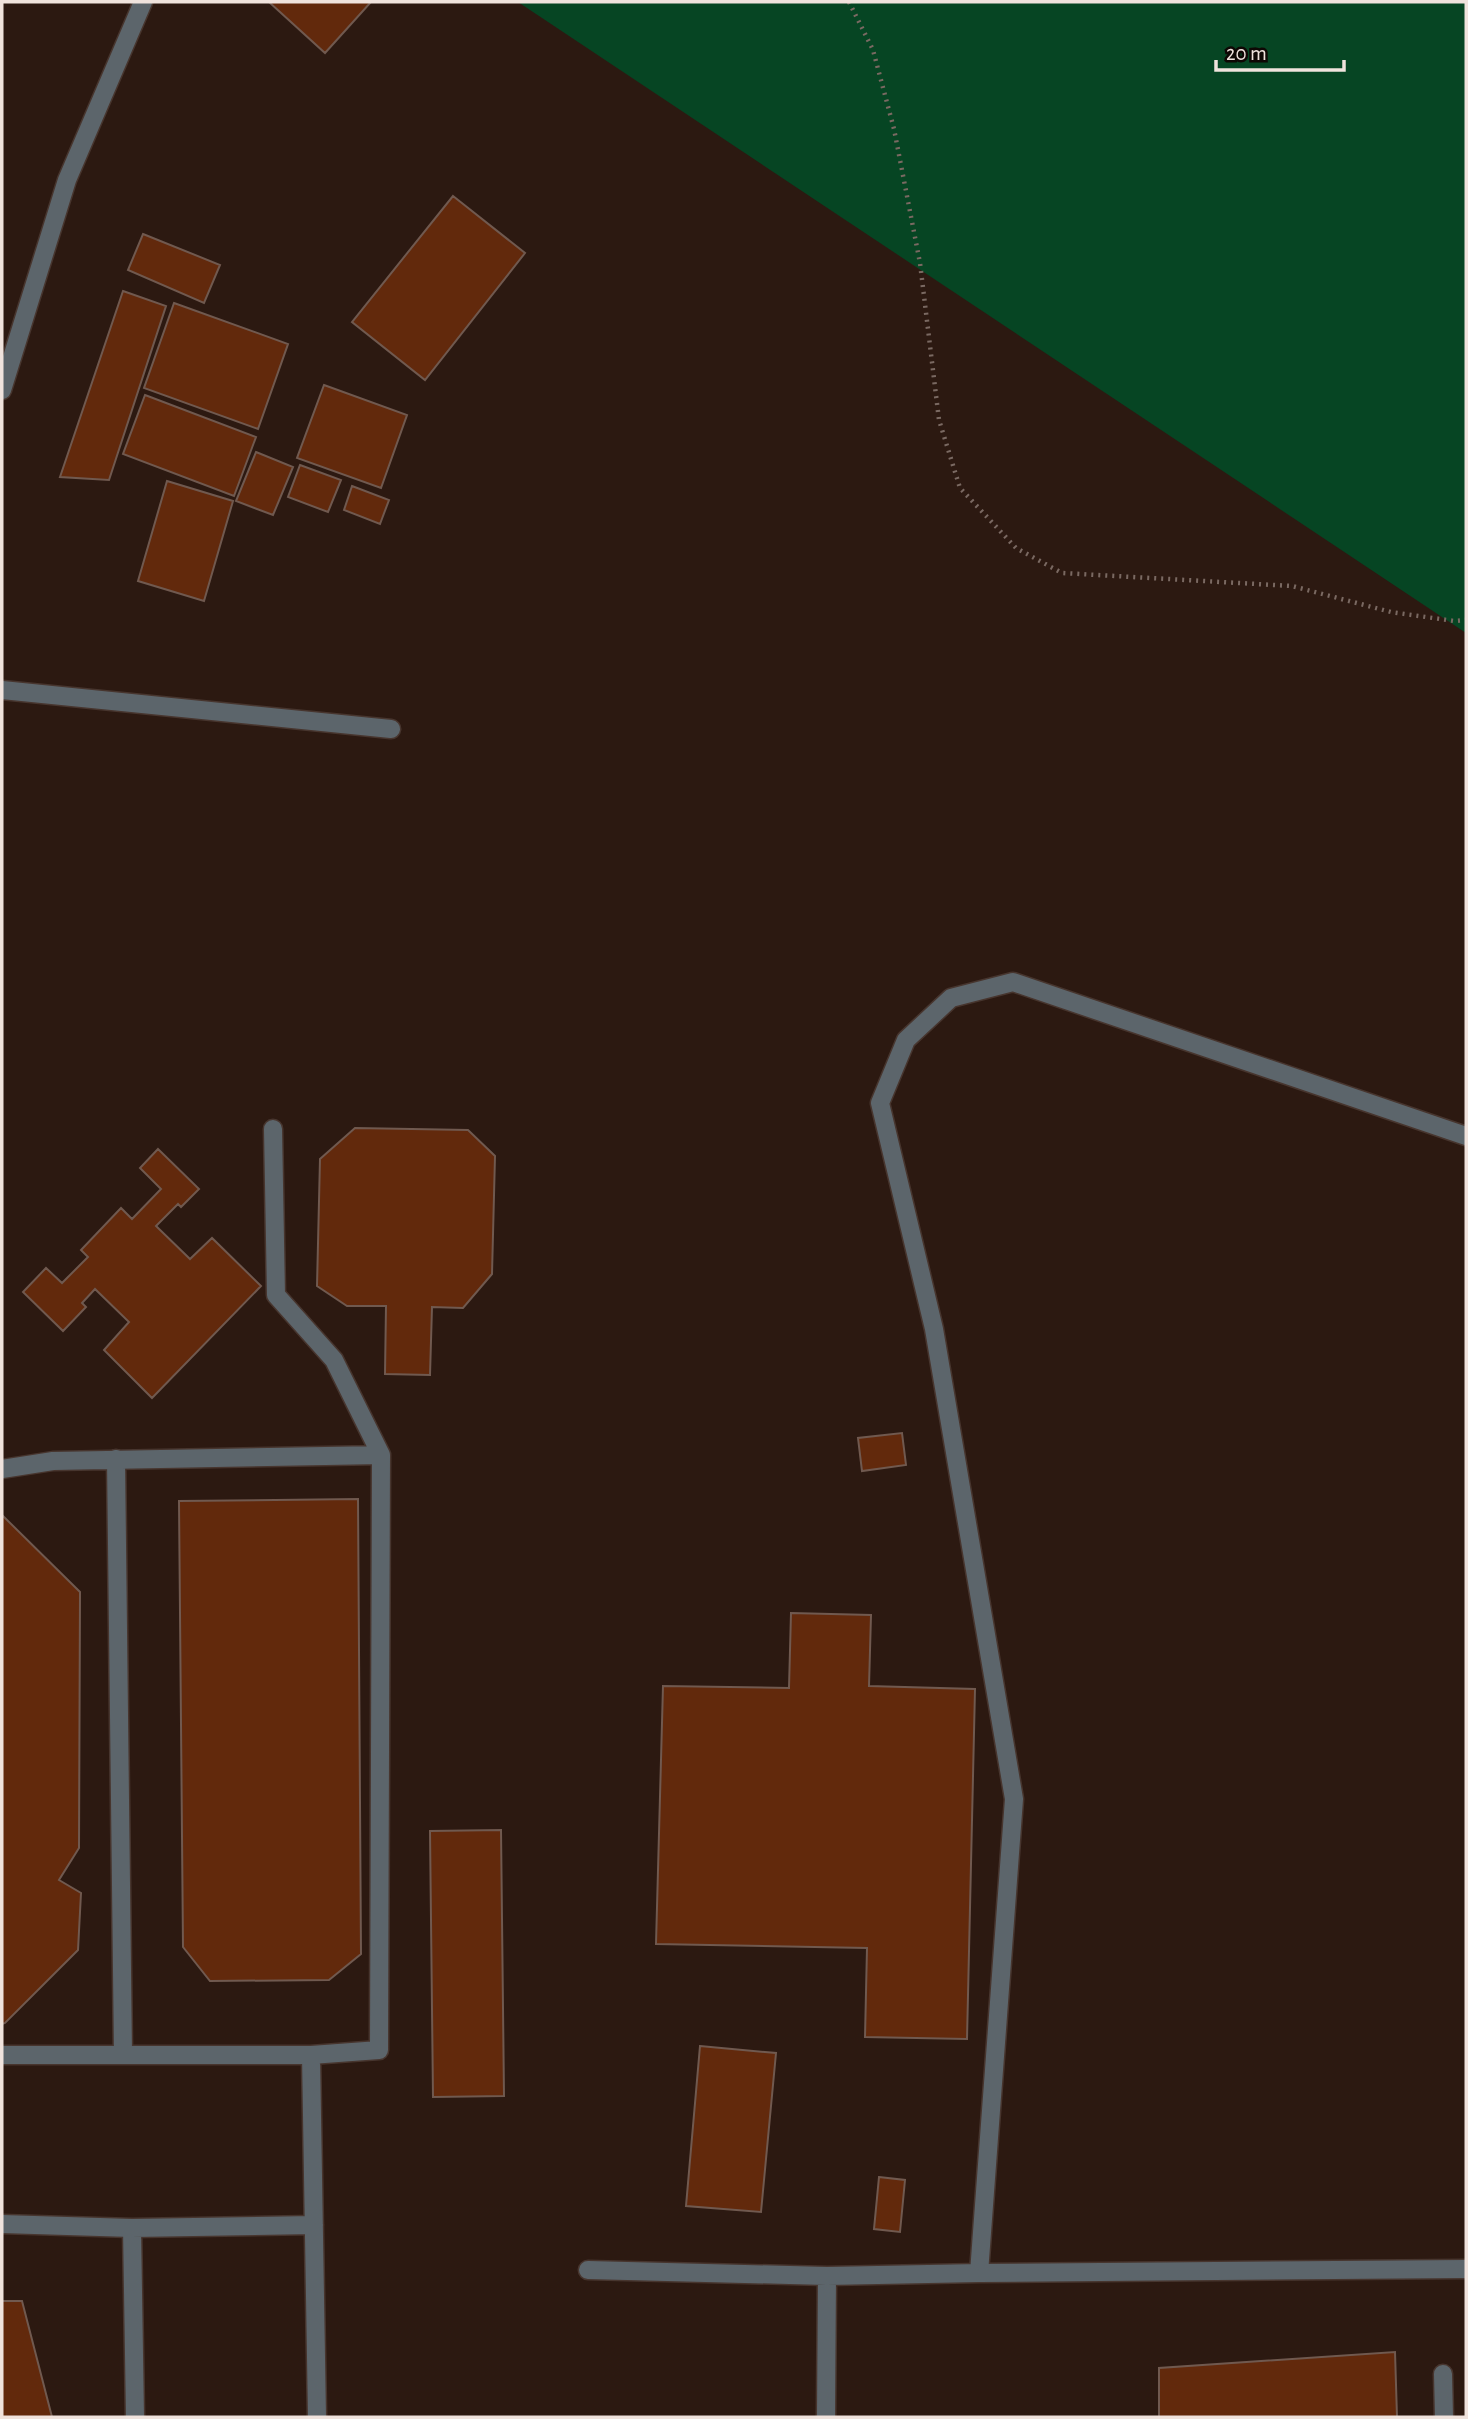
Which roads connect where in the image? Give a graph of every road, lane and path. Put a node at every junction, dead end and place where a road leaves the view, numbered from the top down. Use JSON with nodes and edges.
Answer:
{"nodes":[{"id":1,"x":143,"y":2,"type":"edge"},
{"id":2,"x":849,"y":2,"type":"edge"},
{"id":3,"x":2,"y":390,"type":"edge"},
{"id":4,"x":1466,"y":620,"type":"edge"},
{"id":5,"x":2,"y":690,"type":"edge"},
{"id":6,"x":391,"y":729,"type":"dead end"},
{"id":7,"x":273,"y":1129,"type":"dead end"},
{"id":8,"x":1466,"y":1136,"type":"edge"},
{"id":9,"x":381,"y":1455,"type":"junction"},
{"id":10,"x":116,"y":1460,"type":"junction"},
{"id":11,"x":2,"y":1469,"type":"edge"},
{"id":12,"x":2,"y":2055,"type":"edge"},
{"id":13,"x":122,"y":2055,"type":"junction"},
{"id":14,"x":311,"y":2055,"type":"junction"},
{"id":15,"x":2,"y":2224,"type":"edge"},
{"id":16,"x":314,"y":2225,"type":"junction"},
{"id":17,"x":132,"y":2228,"type":"junction"},
{"id":18,"x":1466,"y":2269,"type":"edge"},
{"id":19,"x":588,"y":2270,"type":"dead end"},
{"id":20,"x":979,"y":2273,"type":"junction"},
{"id":21,"x":827,"y":2276,"type":"junction"},
{"id":22,"x":1443,"y":2375,"type":"dead end"},
{"id":23,"x":135,"y":2417,"type":"edge"},
{"id":24,"x":317,"y":2417,"type":"edge"},
{"id":25,"x":826,"y":2417,"type":"edge"},
{"id":26,"x":1444,"y":2417,"type":"edge"}],
"edges":[{"from":1,"to":3,"type":"street"},
{"from":2,"to":4,"type":"path"},
{"from":5,"to":6,"type":"street"},
{"from":7,"to":9,"type":"street"},
{"from":8,"to":20,"type":"street"},
{"from":9,"to":10,"type":"street"},
{"from":9,"to":14,"type":"street"},
{"from":10,"to":11,"type":"street"},
{"from":10,"to":13,"type":"street"},
{"from":12,"to":13,"type":"street"},
{"from":13,"to":14,"type":"street"},
{"from":14,"to":16,"type":"street"},
{"from":15,"to":17,"type":"street"},
{"from":16,"to":17,"type":"street"},
{"from":16,"to":24,"type":"street"},
{"from":17,"to":23,"type":"street"},
{"from":18,"to":20,"type":"street"},
{"from":19,"to":21,"type":"street"},
{"from":20,"to":21,"type":"street"},
{"from":21,"to":25,"type":"street"},
{"from":22,"to":26,"type":"street"}]}
